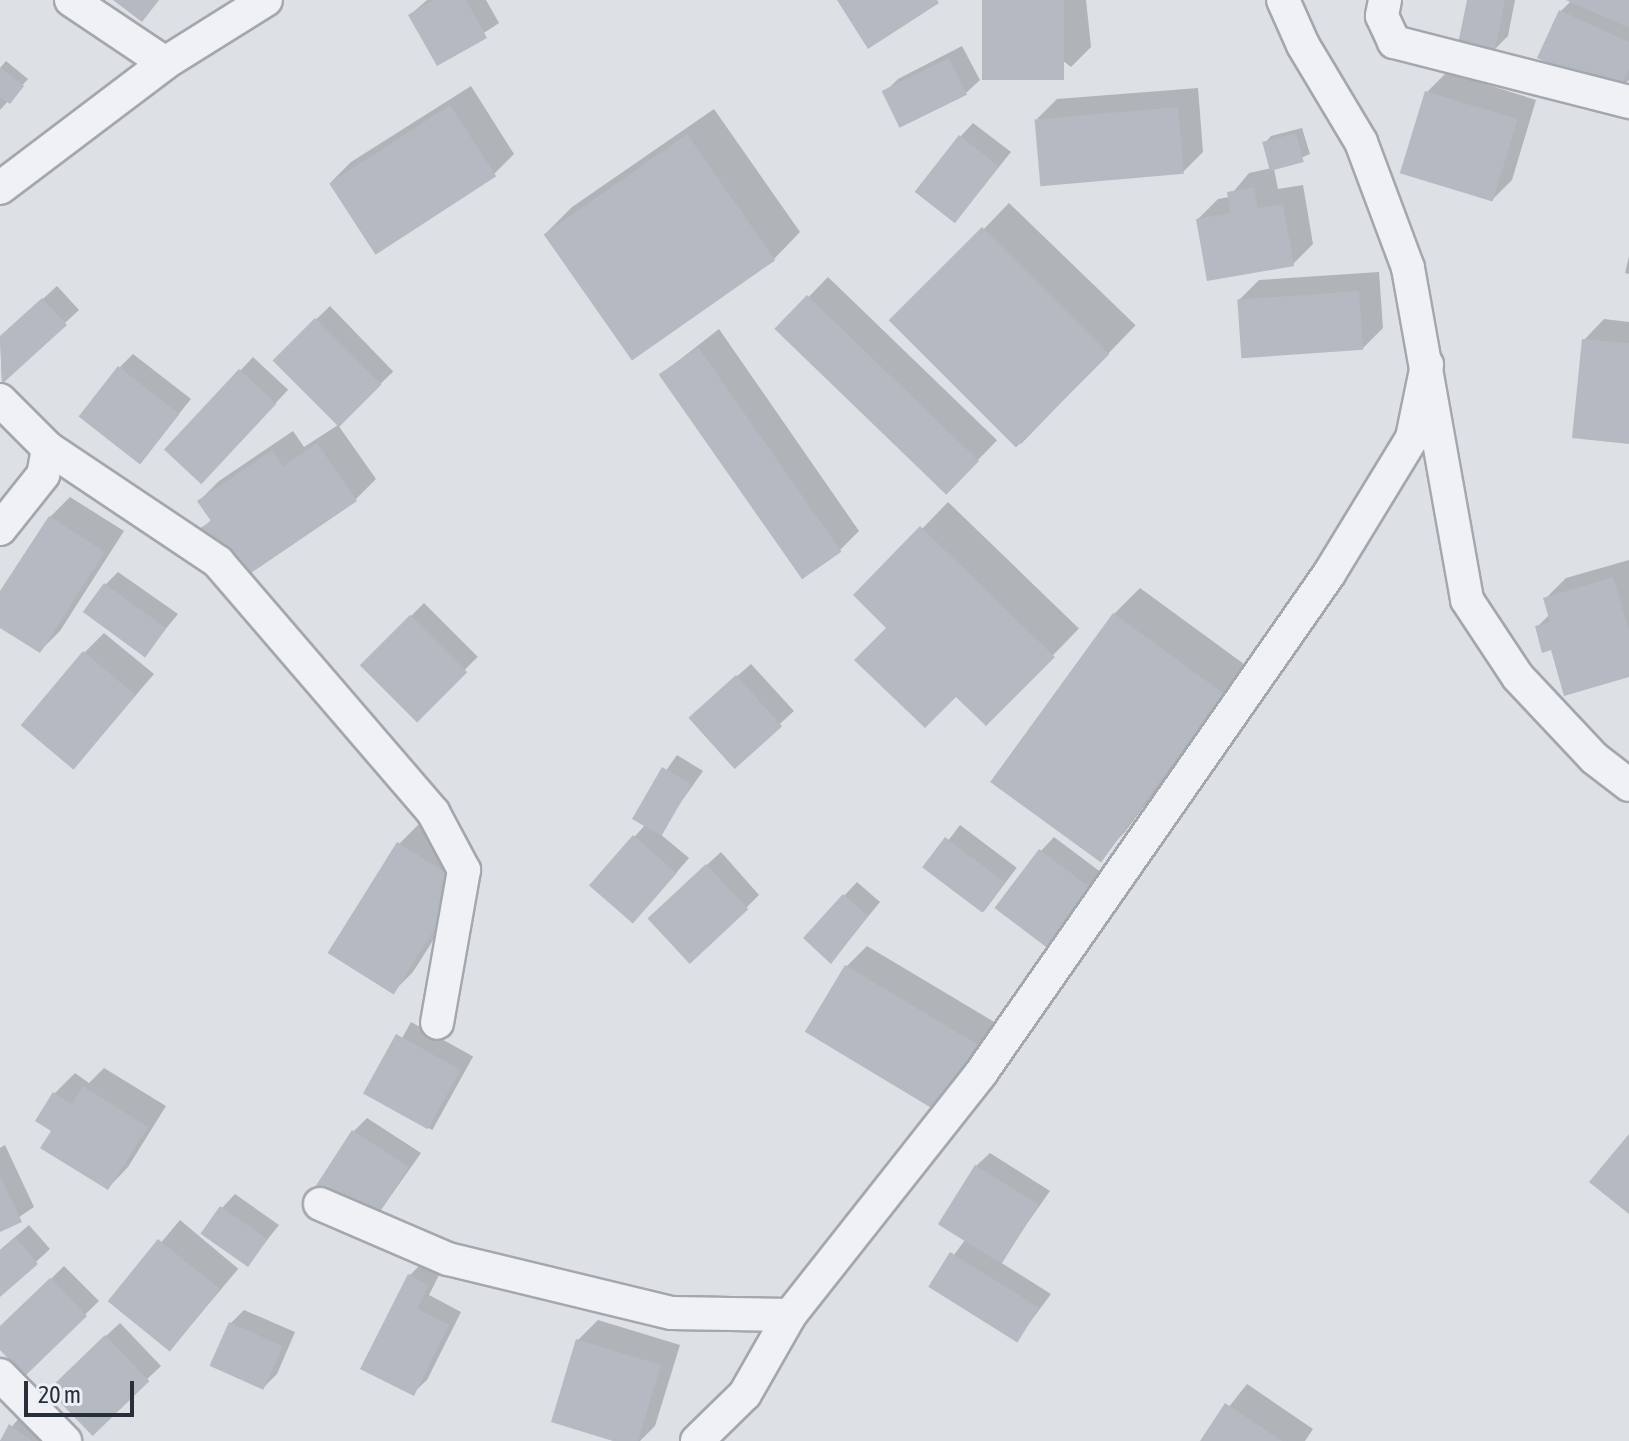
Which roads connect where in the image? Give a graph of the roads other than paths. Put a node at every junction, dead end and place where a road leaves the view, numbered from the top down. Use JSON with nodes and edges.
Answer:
{"nodes":[{"id":1,"x":71,"y":0,"type":"edge"},
{"id":2,"x":266,"y":0,"type":"edge"},
{"id":3,"x":1283,"y":0,"type":"edge"},
{"id":4,"x":1385,"y":0,"type":"edge"},
{"id":5,"x":165,"y":63,"type":"junction"},
{"id":6,"x":1629,"y":102,"type":"edge"},
{"id":7,"x":0,"y":188,"type":"edge"},
{"id":8,"x":1427,"y":365,"type":"junction"},
{"id":9,"x":0,"y":400,"type":"edge"},
{"id":10,"x":48,"y":448,"type":"junction"},
{"id":11,"x":0,"y":529,"type":"edge"},
{"id":12,"x":1629,"y":785,"type":"edge"},
{"id":13,"x":437,"y":1023,"type":"dead end"},
{"id":14,"x":320,"y":1204,"type":"dead end"},
{"id":15,"x":790,"y":1315,"type":"junction"},
{"id":16,"x":0,"y":1375,"type":"edge"},
{"id":17,"x":65,"y":1441,"type":"edge"},
{"id":18,"x":697,"y":1441,"type":"edge"}],
"edges":[{"from":1,"to":5,"type":"street"},
{"from":2,"to":5,"type":"street"},
{"from":3,"to":8,"type":"street"},
{"from":4,"to":6,"type":"street"},
{"from":5,"to":7,"type":"street"},
{"from":8,"to":12,"type":"street"},
{"from":8,"to":15,"type":"street"},
{"from":9,"to":10,"type":"street"},
{"from":10,"to":11,"type":"street"},
{"from":10,"to":13,"type":"street"},
{"from":14,"to":15,"type":"street"},
{"from":15,"to":18,"type":"street"},
{"from":16,"to":17,"type":"street"}]}
